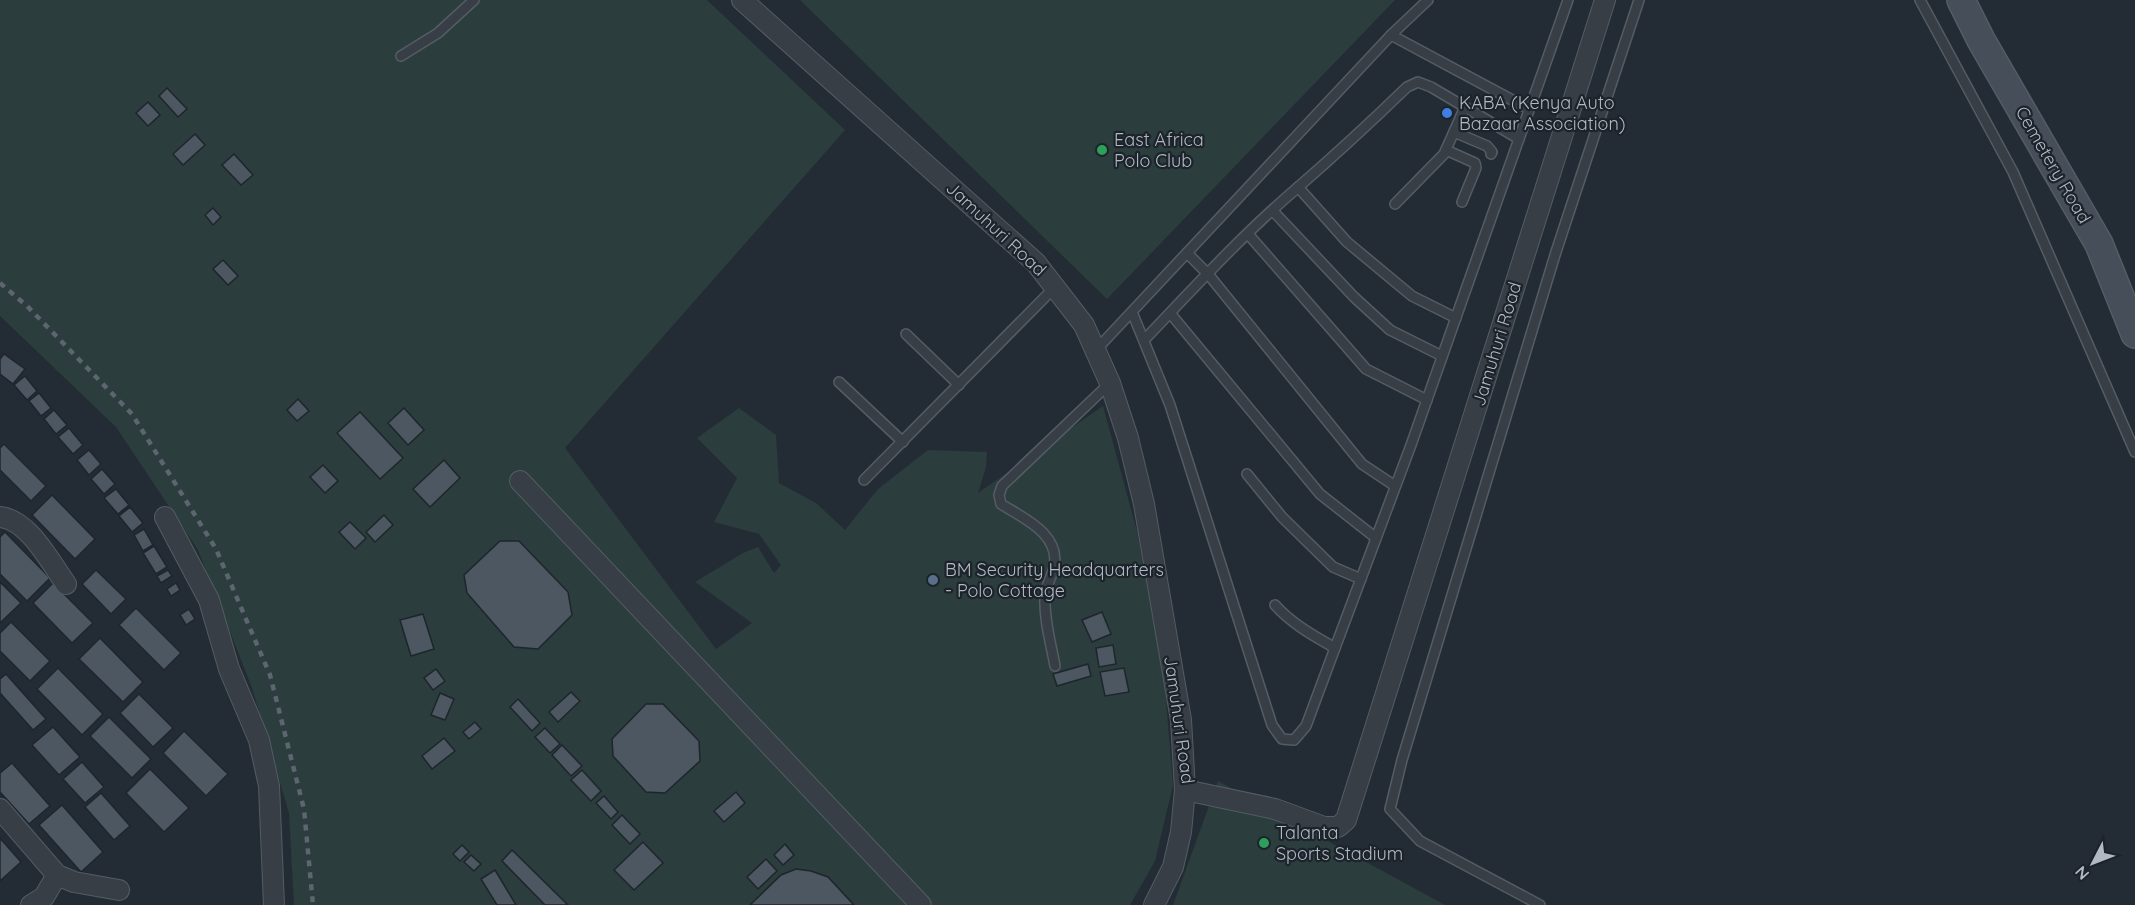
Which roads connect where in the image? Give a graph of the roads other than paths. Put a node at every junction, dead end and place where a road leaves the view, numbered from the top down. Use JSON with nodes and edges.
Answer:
{"nodes":[{"id":1,"x":474,"y":0,"type":"edge"},
{"id":2,"x":742,"y":0,"type":"edge"},
{"id":3,"x":1428,"y":0,"type":"edge"},
{"id":4,"x":1568,"y":0,"type":"edge"},
{"id":5,"x":1605,"y":0,"type":"edge"},
{"id":6,"x":1639,"y":0,"type":"edge"},
{"id":7,"x":1920,"y":0,"type":"edge"},
{"id":8,"x":1961,"y":0,"type":"edge"},
{"id":9,"x":1391,"y":35,"type":"junction"},
{"id":10,"x":401,"y":56,"type":"dead end"},
{"id":11,"x":1465,"y":107,"type":"junction"},
{"id":12,"x":1529,"y":109,"type":"junction"},
{"id":13,"x":1454,"y":132,"type":"junction"},
{"id":14,"x":1519,"y":139,"type":"junction"},
{"id":15,"x":1446,"y":150,"type":"junction"},
{"id":16,"x":1491,"y":154,"type":"dead end"},
{"id":17,"x":1299,"y":187,"type":"junction"},
{"id":18,"x":1462,"y":202,"type":"dead end"},
{"id":19,"x":1395,"y":204,"type":"dead end"},
{"id":20,"x":1273,"y":211,"type":"junction"},
{"id":21,"x":1248,"y":234,"type":"junction"},
{"id":22,"x":1187,"y":253,"type":"junction"},
{"id":23,"x":1208,"y":274,"type":"junction"},
{"id":24,"x":1055,"y":287,"type":"junction"},
{"id":25,"x":1132,"y":312,"type":"junction"},
{"id":26,"x":1170,"y":313,"type":"junction"},
{"id":27,"x":1456,"y":318,"type":"junction"},
{"id":28,"x":906,"y":334,"type":"dead end"},
{"id":29,"x":2135,"y":334,"type":"edge"},
{"id":30,"x":1144,"y":340,"type":"junction"},
{"id":31,"x":1095,"y":351,"type":"junction"},
{"id":32,"x":1442,"y":356,"type":"junction"},
{"id":33,"x":839,"y":382,"type":"dead end"},
{"id":34,"x":1110,"y":383,"type":"junction"},
{"id":35,"x":959,"y":385,"type":"junction"},
{"id":36,"x":1426,"y":400,"type":"junction"},
{"id":37,"x":903,"y":442,"type":"junction"},
{"id":38,"x":2135,"y":452,"type":"edge"},
{"id":39,"x":1246,"y":474,"type":"dead end"},
{"id":40,"x":864,"y":480,"type":"dead end"},
{"id":41,"x":520,"y":481,"type":"dead end"},
{"id":42,"x":1395,"y":486,"type":"junction"},
{"id":43,"x":0,"y":517,"type":"edge"},
{"id":44,"x":165,"y":517,"type":"dead end"},
{"id":45,"x":1376,"y":538,"type":"junction"},
{"id":46,"x":1361,"y":579,"type":"junction"},
{"id":47,"x":66,"y":584,"type":"dead end"},
{"id":48,"x":1275,"y":605,"type":"dead end"},
{"id":49,"x":1335,"y":648,"type":"junction"},
{"id":50,"x":1055,"y":666,"type":"dead end"},
{"id":51,"x":1185,"y":790,"type":"junction"},
{"id":52,"x":0,"y":809,"type":"edge"},
{"id":53,"x":57,"y":875,"type":"junction"},
{"id":54,"x":119,"y":890,"type":"dead end"},
{"id":55,"x":31,"y":905,"type":"edge"},
{"id":56,"x":274,"y":905,"type":"edge"},
{"id":57,"x":921,"y":905,"type":"edge"},
{"id":58,"x":1154,"y":905,"type":"edge"},
{"id":59,"x":1540,"y":905,"type":"edge"}],
"edges":[{"from":1,"to":10,"type":"lane"},
{"from":2,"to":24,"type":"street","name":"Jamuhuri Road"},
{"from":3,"to":9,"type":"lane"},
{"from":4,"to":12,"type":"lane"},
{"from":5,"to":51,"type":"street","name":"Jamuhuri Road"},
{"from":6,"to":59,"type":"lane"},
{"from":7,"to":38,"type":"lane"},
{"from":8,"to":29,"type":"street","name":"Cemetery Road"},
{"from":9,"to":12,"type":"lane"},
{"from":9,"to":22,"type":"lane"},
{"from":11,"to":13,"type":"lane"},
{"from":11,"to":14,"type":"lane"},
{"from":11,"to":17,"type":"lane"},
{"from":12,"to":14,"type":"lane"},
{"from":13,"to":15,"type":"lane"},
{"from":13,"to":16,"type":"lane"},
{"from":14,"to":27,"type":"lane"},
{"from":15,"to":18,"type":"lane"},
{"from":15,"to":19,"type":"lane"},
{"from":17,"to":20,"type":"lane"},
{"from":17,"to":27,"type":"lane"},
{"from":20,"to":21,"type":"lane"},
{"from":20,"to":32,"type":"lane"},
{"from":21,"to":23,"type":"lane"},
{"from":21,"to":36,"type":"lane"},
{"from":22,"to":23,"type":"lane"},
{"from":22,"to":25,"type":"lane"},
{"from":23,"to":26,"type":"lane"},
{"from":23,"to":42,"type":"lane"},
{"from":24,"to":31,"type":"street","name":"Jamuhuri Road"},
{"from":24,"to":35,"type":"lane"},
{"from":25,"to":30,"type":"lane"},
{"from":25,"to":31,"type":"lane"},
{"from":26,"to":30,"type":"lane"},
{"from":26,"to":45,"type":"lane"},
{"from":27,"to":32,"type":"lane"},
{"from":28,"to":35,"type":"lane"},
{"from":30,"to":49,"type":"lane"},
{"from":31,"to":34,"type":"street","name":"Jamuhuri Road"},
{"from":32,"to":36,"type":"lane"},
{"from":33,"to":37,"type":"lane"},
{"from":34,"to":50,"type":"lane"},
{"from":34,"to":51,"type":"street","name":"Jamuhuri Road"},
{"from":35,"to":37,"type":"lane"},
{"from":36,"to":42,"type":"lane"},
{"from":37,"to":40,"type":"lane"},
{"from":39,"to":46,"type":"lane"},
{"from":41,"to":57,"type":"street"},
{"from":42,"to":45,"type":"lane"},
{"from":43,"to":47,"type":"street"},
{"from":44,"to":56,"type":"street"},
{"from":45,"to":46,"type":"lane"},
{"from":46,"to":49,"type":"lane"},
{"from":48,"to":49,"type":"lane"},
{"from":51,"to":58,"type":"street"},
{"from":52,"to":53,"type":"street"},
{"from":53,"to":54,"type":"street"},
{"from":53,"to":55,"type":"street"}]}
